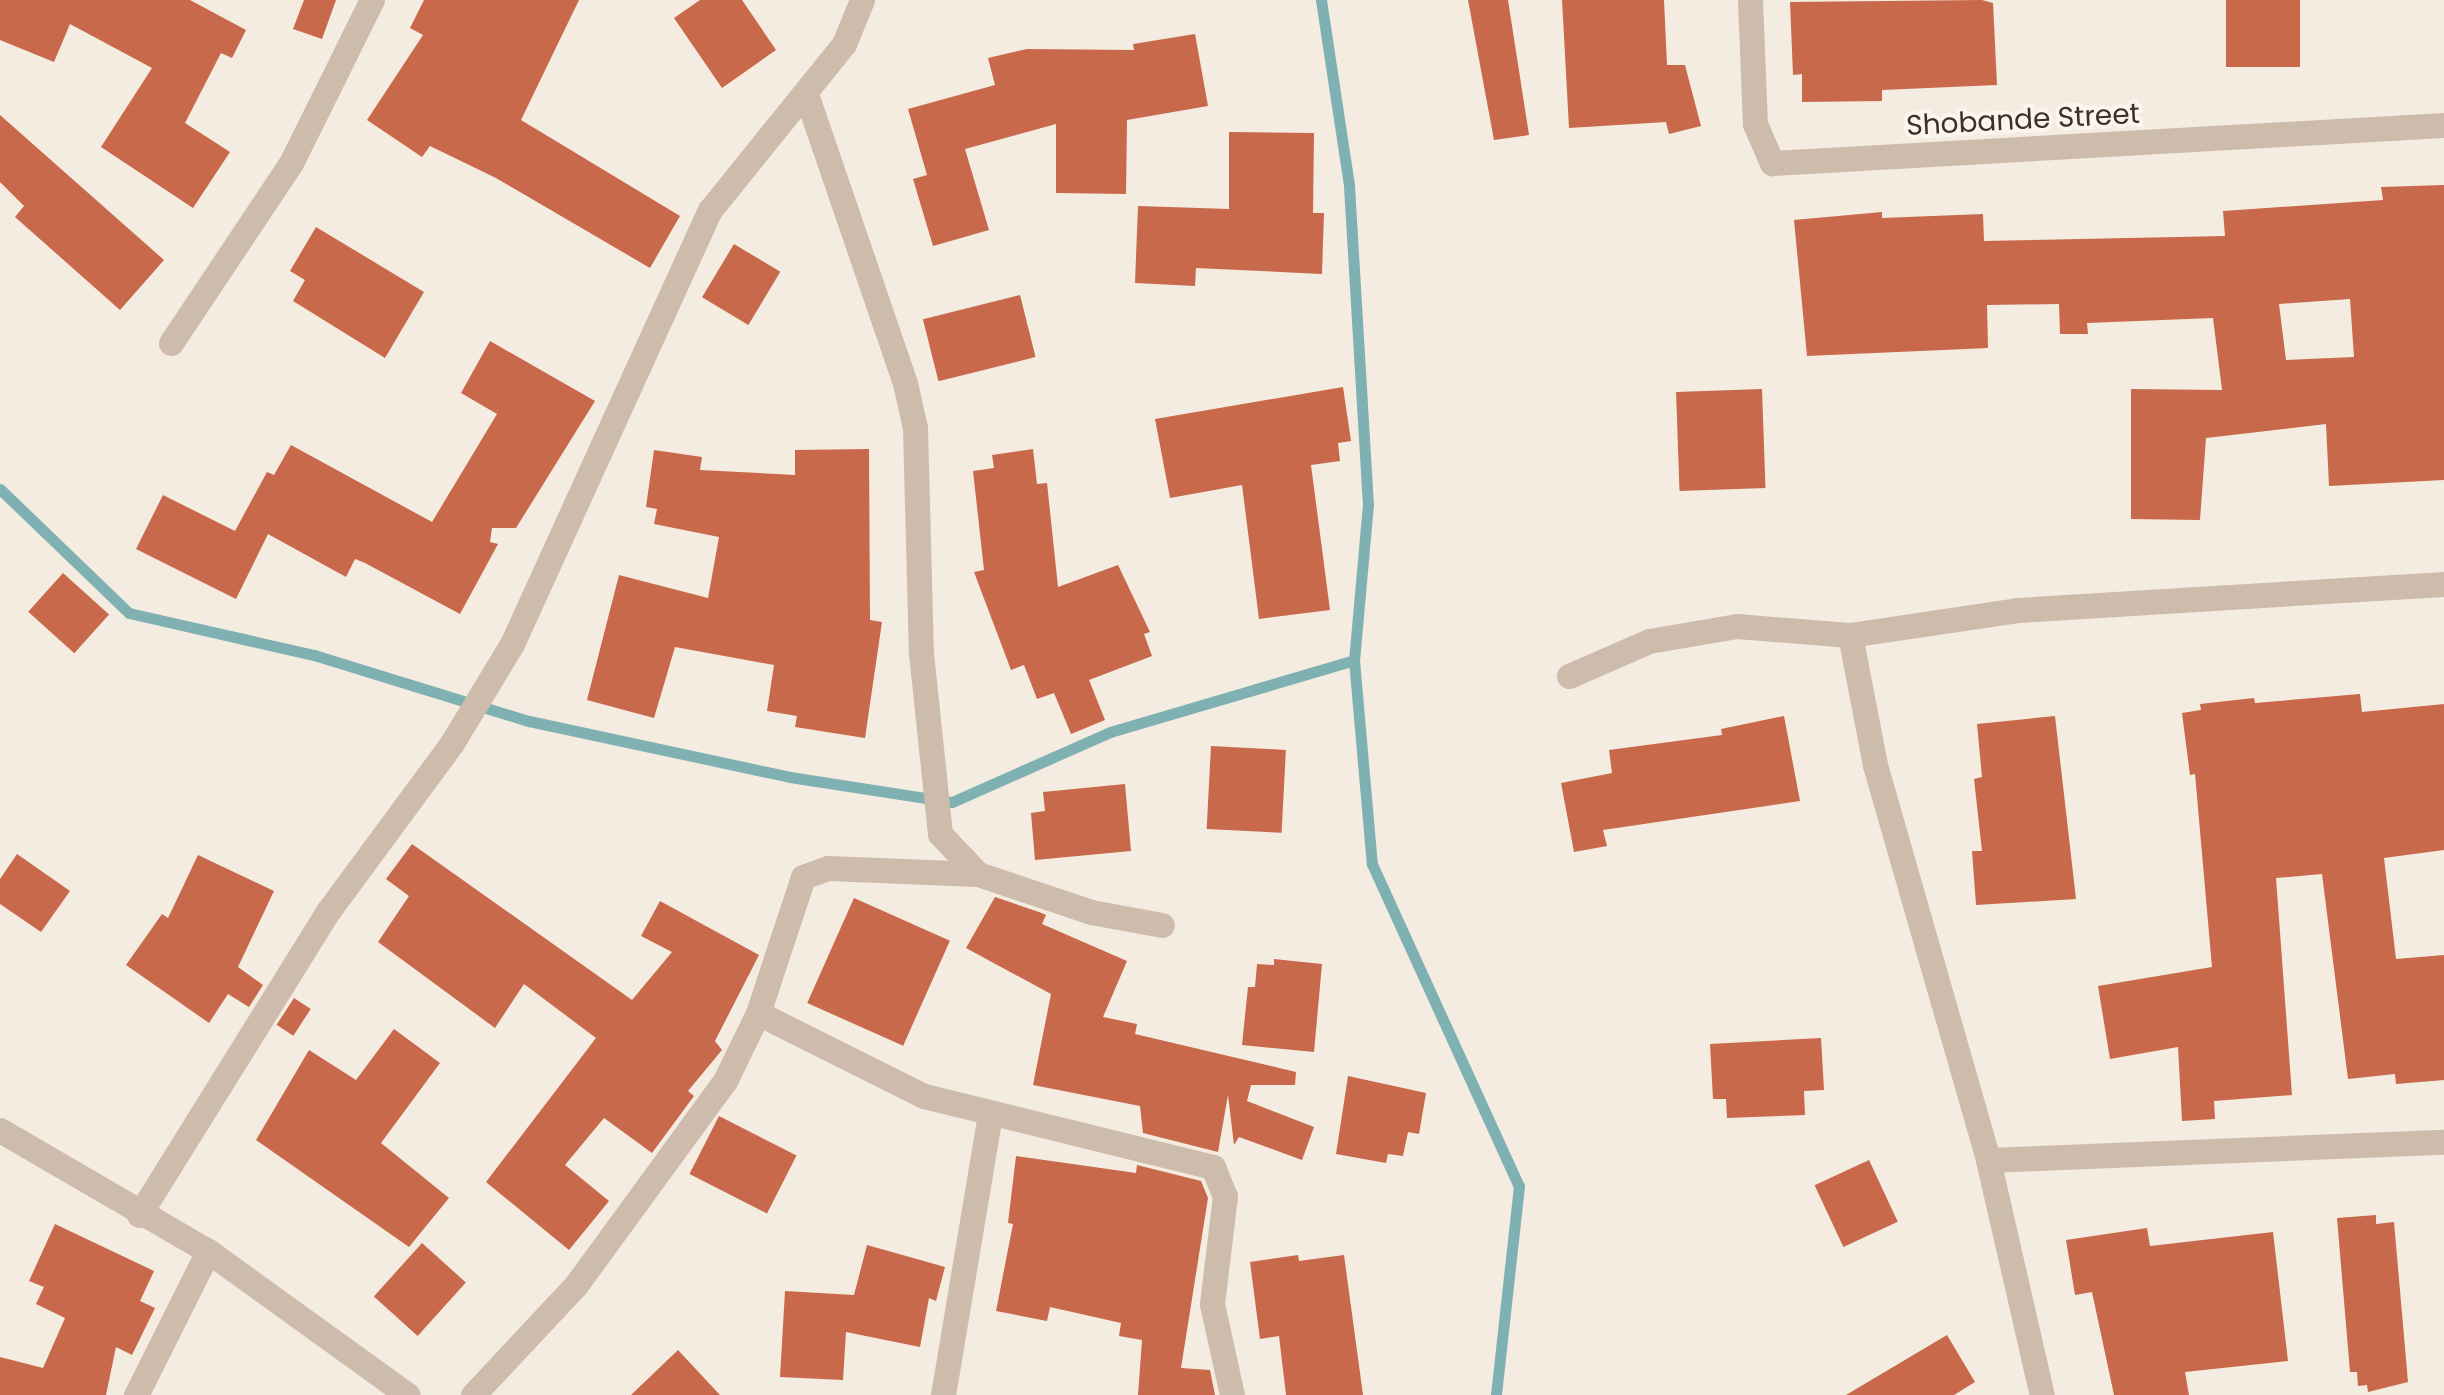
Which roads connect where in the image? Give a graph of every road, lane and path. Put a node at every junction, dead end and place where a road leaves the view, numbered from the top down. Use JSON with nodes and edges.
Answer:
{"nodes":[{"id":1,"x":372,"y":0,"type":"edge"},
{"id":2,"x":862,"y":0,"type":"edge"},
{"id":3,"x":1750,"y":0,"type":"edge"},
{"id":4,"x":806,"y":94,"type":"junction"},
{"id":5,"x":2444,"y":125,"type":"edge"},
{"id":6,"x":170,"y":343,"type":"dead end"},
{"id":7,"x":2444,"y":584,"type":"edge"},
{"id":8,"x":1850,"y":635,"type":"junction"},
{"id":9,"x":1569,"y":676,"type":"dead end"},
{"id":10,"x":978,"y":874,"type":"junction"},
{"id":11,"x":1162,"y":926,"type":"dead end"},
{"id":12,"x":758,"y":1013,"type":"junction"},
{"id":13,"x":990,"y":1114,"type":"junction"},
{"id":14,"x":0,"y":1130,"type":"edge"},
{"id":15,"x":2444,"y":1142,"type":"edge"},
{"id":16,"x":1988,"y":1160,"type":"junction"},
{"id":17,"x":139,"y":1214,"type":"junction"},
{"id":18,"x":208,"y":1251,"type":"junction"},
{"id":19,"x":136,"y":1395,"type":"edge"},
{"id":20,"x":408,"y":1395,"type":"edge"},
{"id":21,"x":473,"y":1395,"type":"edge"},
{"id":22,"x":943,"y":1395,"type":"edge"},
{"id":23,"x":1232,"y":1395,"type":"edge"},
{"id":24,"x":2042,"y":1395,"type":"edge"}],
"edges":[{"from":1,"to":6,"type":"street"},
{"from":2,"to":4,"type":"street"},
{"from":3,"to":5,"type":"street","name":"Shobande Street"},
{"from":4,"to":10,"type":"street"},
{"from":4,"to":17,"type":"street"},
{"from":7,"to":8,"type":"street"},
{"from":8,"to":9,"type":"street"},
{"from":8,"to":16,"type":"street"},
{"from":10,"to":11,"type":"street"},
{"from":10,"to":12,"type":"street"},
{"from":12,"to":13,"type":"street"},
{"from":12,"to":21,"type":"street"},
{"from":13,"to":22,"type":"street"},
{"from":13,"to":23,"type":"street"},
{"from":14,"to":17,"type":"street"},
{"from":15,"to":16,"type":"street"},
{"from":16,"to":24,"type":"street"},
{"from":17,"to":18,"type":"street"},
{"from":18,"to":19,"type":"street"},
{"from":18,"to":20,"type":"street"}]}
